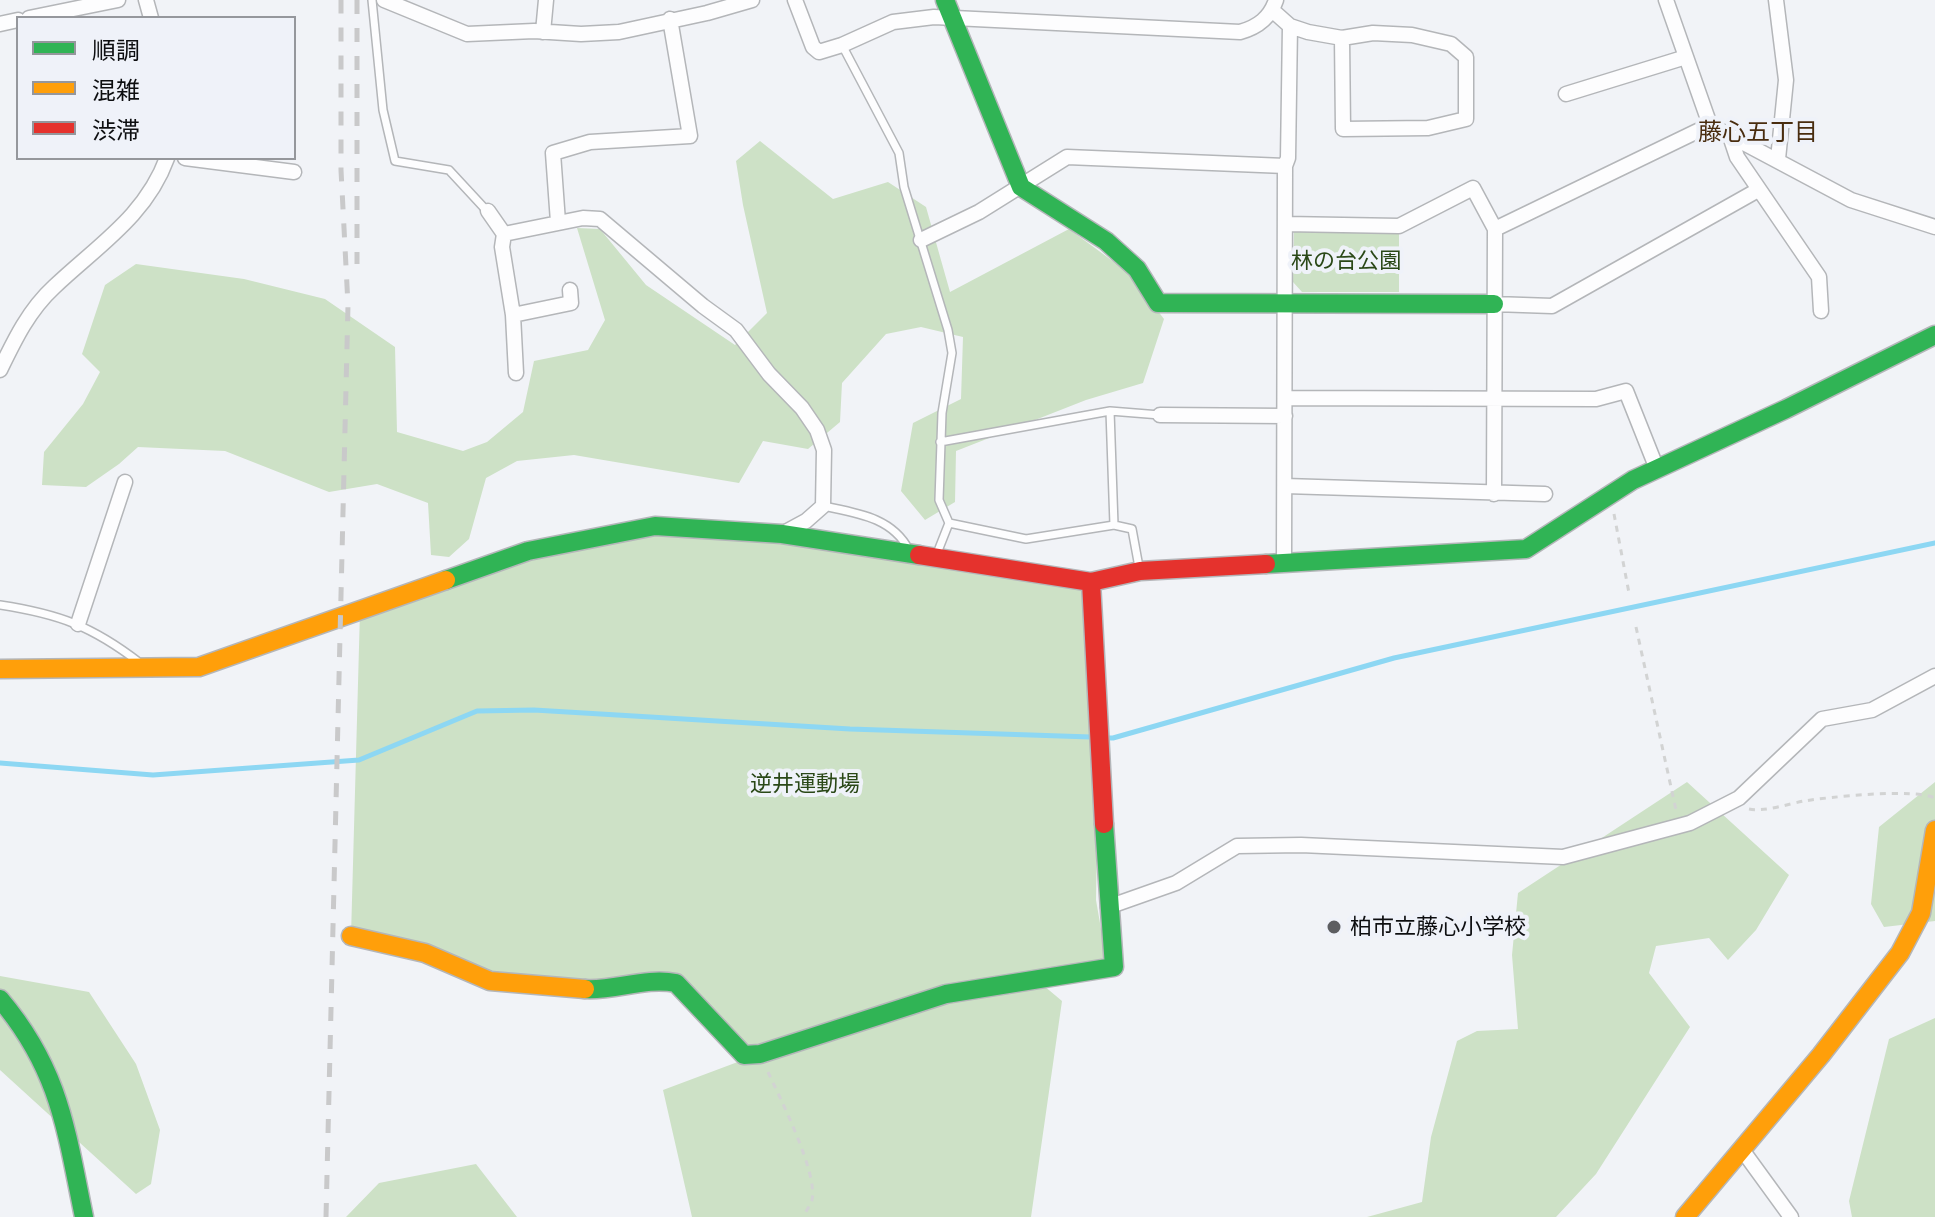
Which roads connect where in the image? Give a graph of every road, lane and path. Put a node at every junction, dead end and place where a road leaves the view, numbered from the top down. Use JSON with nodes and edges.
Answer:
{"nodes":[{"id":1,"x":118,"y":0,"type":"edge"},
{"id":2,"x":372,"y":0,"type":"edge"},
{"id":3,"x":384,"y":0,"type":"edge"},
{"id":4,"x":546,"y":0,"type":"edge"},
{"id":5,"x":752,"y":0,"type":"edge"},
{"id":6,"x":795,"y":0,"type":"edge"},
{"id":7,"x":945,"y":0,"type":"edge"},
{"id":8,"x":1666,"y":0,"type":"edge"},
{"id":9,"x":1776,"y":0,"type":"edge"},
{"id":10,"x":1274,"y":5,"type":"edge"},
{"id":11,"x":39,"y":16,"type":"edge"},
{"id":12,"x":670,"y":19,"type":"junction"},
{"id":13,"x":953,"y":20,"type":"junction"},
{"id":14,"x":1290,"y":26,"type":"junction"},
{"id":15,"x":543,"y":32,"type":"junction"},
{"id":16,"x":1342,"y":38,"type":"junction"},
{"id":17,"x":842,"y":45,"type":"junction"},
{"id":18,"x":1686,"y":57,"type":"junction"},
{"id":19,"x":1566,"y":94,"type":"dead end"},
{"id":20,"x":1710,"y":125,"type":"junction"},
{"id":21,"x":1729,"y":133,"type":"junction"},
{"id":22,"x":1778,"y":159,"type":"junction"},
{"id":23,"x":166,"y":160,"type":"edge"},
{"id":24,"x":201,"y":160,"type":"edge"},
{"id":25,"x":1285,"y":166,"type":"junction"},
{"id":26,"x":294,"y":172,"type":"dead end"},
{"id":27,"x":1021,"y":187,"type":"junction"},
{"id":28,"x":1758,"y":190,"type":"junction"},
{"id":29,"x":488,"y":211,"type":"joint"},
{"id":30,"x":558,"y":222,"type":"junction"},
{"id":31,"x":1286,"y":224,"type":"junction"},
{"id":32,"x":1935,"y":227,"type":"edge"},
{"id":33,"x":1495,"y":229,"type":"junction"},
{"id":34,"x":504,"y":234,"type":"junction"},
{"id":35,"x":921,"y":240,"type":"junction"},
{"id":36,"x":570,"y":290,"type":"dead end"},
{"id":37,"x":1285,"y":304,"type":"junction"},
{"id":38,"x":1494,"y":304,"type":"junction"},
{"id":39,"x":1821,"y":311,"type":"dead end"},
{"id":40,"x":513,"y":315,"type":"junction"},
{"id":41,"x":1935,"y":335,"type":"edge"},
{"id":42,"x":0,"y":370,"type":"edge"},
{"id":43,"x":516,"y":373,"type":"dead end"},
{"id":44,"x":1286,"y":398,"type":"junction"},
{"id":45,"x":1494,"y":398,"type":"junction"},
{"id":46,"x":1110,"y":411,"type":"junction"},
{"id":47,"x":1160,"y":415,"type":"joint"},
{"id":48,"x":1285,"y":416,"type":"junction"},
{"id":49,"x":940,"y":442,"type":"junction"},
{"id":50,"x":1657,"y":469,"type":"junction"},
{"id":51,"x":125,"y":482,"type":"dead end"},
{"id":52,"x":1285,"y":486,"type":"junction"},
{"id":53,"x":1494,"y":494,"type":"junction"},
{"id":54,"x":1545,"y":494,"type":"dead end"},
{"id":55,"x":1610,"y":495,"type":"junction"},
{"id":56,"x":823,"y":506,"type":"junction"},
{"id":57,"x":949,"y":523,"type":"junction"},
{"id":58,"x":1114,"y":525,"type":"junction"},
{"id":59,"x":782,"y":534,"type":"junction"},
{"id":60,"x":910,"y":554,"type":"junction"},
{"id":61,"x":936,"y":558,"type":"junction"},
{"id":62,"x":1284,"y":561,"type":"junction"},
{"id":63,"x":1140,"y":571,"type":"junction"},
{"id":64,"x":1091,"y":582,"type":"junction"},
{"id":65,"x":1629,"y":593,"type":"dead end"},
{"id":66,"x":0,"y":605,"type":"edge"},
{"id":67,"x":78,"y":624,"type":"junction"},
{"id":68,"x":1636,"y":627,"type":"dead end"},
{"id":69,"x":0,"y":669,"type":"edge"},
{"id":70,"x":148,"y":669,"type":"junction"},
{"id":71,"x":1935,"y":676,"type":"edge"},
{"id":72,"x":1739,"y":798,"type":"junction"},
{"id":73,"x":1935,"y":798,"type":"edge"},
{"id":74,"x":1679,"y":825,"type":"junction"},
{"id":75,"x":1935,"y":830,"type":"edge"},
{"id":76,"x":1108,"y":907,"type":"junction"},
{"id":77,"x":351,"y":936,"type":"dead end"},
{"id":78,"x":0,"y":999,"type":"edge"},
{"id":79,"x":760,"y":1054,"type":"junction"},
{"id":80,"x":1743,"y":1151,"type":"junction"},
{"id":81,"x":84,"y":1217,"type":"edge"},
{"id":82,"x":803,"y":1217,"type":"edge"},
{"id":83,"x":1685,"y":1217,"type":"edge"},
{"id":84,"x":1791,"y":1217,"type":"edge"}],
"edges":[{"from":1,"to":11,"type":"street"},
{"from":2,"to":29,"type":"lane"},
{"from":3,"to":15,"type":"street"},
{"from":4,"to":15,"type":"street"},
{"from":5,"to":12,"type":"street"},
{"from":6,"to":17,"type":"street"},
{"from":7,"to":13,"type":"street"},
{"from":8,"to":18,"type":"street"},
{"from":9,"to":22,"type":"street"},
{"from":10,"to":13,"type":"street"},
{"from":10,"to":14,"type":"street"},
{"from":12,"to":15,"type":"street"},
{"from":12,"to":30,"type":"street"},
{"from":13,"to":17,"type":"street"},
{"from":13,"to":27,"type":"street"},
{"from":14,"to":16,"type":"street"},
{"from":14,"to":25,"type":"street"},
{"from":16,"to":16,"type":"street"},
{"from":17,"to":35,"type":"lane"},
{"from":18,"to":19,"type":"street"},
{"from":18,"to":20,"type":"street"},
{"from":20,"to":21,"type":"street"},
{"from":20,"to":33,"type":"street"},
{"from":21,"to":22,"type":"street"},
{"from":21,"to":28,"type":"street"},
{"from":22,"to":32,"type":"street"},
{"from":23,"to":42,"type":"street"},
{"from":24,"to":26,"type":"street"},
{"from":25,"to":27,"type":"street"},
{"from":25,"to":31,"type":"street"},
{"from":27,"to":35,"type":"street"},
{"from":27,"to":37,"type":"street"},
{"from":28,"to":38,"type":"street"},
{"from":28,"to":39,"type":"street"},
{"from":29,"to":34,"type":"street"},
{"from":30,"to":34,"type":"street"},
{"from":30,"to":56,"type":"street"},
{"from":31,"to":33,"type":"street"},
{"from":31,"to":37,"type":"street"},
{"from":33,"to":38,"type":"street"},
{"from":34,"to":40,"type":"street"},
{"from":35,"to":49,"type":"lane"},
{"from":36,"to":40,"type":"street"},
{"from":37,"to":38,"type":"street"},
{"from":37,"to":44,"type":"street"},
{"from":38,"to":45,"type":"street"},
{"from":40,"to":43,"type":"street"},
{"from":41,"to":50,"type":"street"},
{"from":44,"to":45,"type":"street"},
{"from":44,"to":48,"type":"street"},
{"from":45,"to":50,"type":"street"},
{"from":45,"to":53,"type":"street"},
{"from":46,"to":47,"type":"lane"},
{"from":46,"to":49,"type":"lane"},
{"from":46,"to":58,"type":"lane"},
{"from":47,"to":48,"type":"street"},
{"from":48,"to":52,"type":"street"},
{"from":49,"to":57,"type":"lane"},
{"from":50,"to":55,"type":"street"},
{"from":51,"to":67,"type":"street"},
{"from":52,"to":53,"type":"street"},
{"from":52,"to":62,"type":"street"},
{"from":53,"to":54,"type":"street"},
{"from":55,"to":62,"type":"street"},
{"from":55,"to":65,"type":"path"},
{"from":56,"to":59,"type":"street"},
{"from":56,"to":60,"type":"lane"},
{"from":57,"to":58,"type":"lane"},
{"from":57,"to":61,"type":"lane"},
{"from":58,"to":63,"type":"lane"},
{"from":59,"to":60,"type":"street"},
{"from":59,"to":70,"type":"street"},
{"from":60,"to":61,"type":"street"},
{"from":61,"to":64,"type":"street"},
{"from":62,"to":63,"type":"street"},
{"from":63,"to":64,"type":"street"},
{"from":64,"to":76,"type":"street"},
{"from":66,"to":67,"type":"lane"},
{"from":67,"to":70,"type":"lane"},
{"from":68,"to":74,"type":"path"},
{"from":69,"to":70,"type":"street"},
{"from":71,"to":72,"type":"street"},
{"from":72,"to":73,"type":"path"},
{"from":72,"to":74,"type":"street"},
{"from":74,"to":76,"type":"street"},
{"from":75,"to":80,"type":"street"},
{"from":76,"to":79,"type":"street"},
{"from":77,"to":79,"type":"street"},
{"from":78,"to":81,"type":"street"},
{"from":79,"to":82,"type":"path"},
{"from":80,"to":83,"type":"street"},
{"from":80,"to":84,"type":"street"}]}
